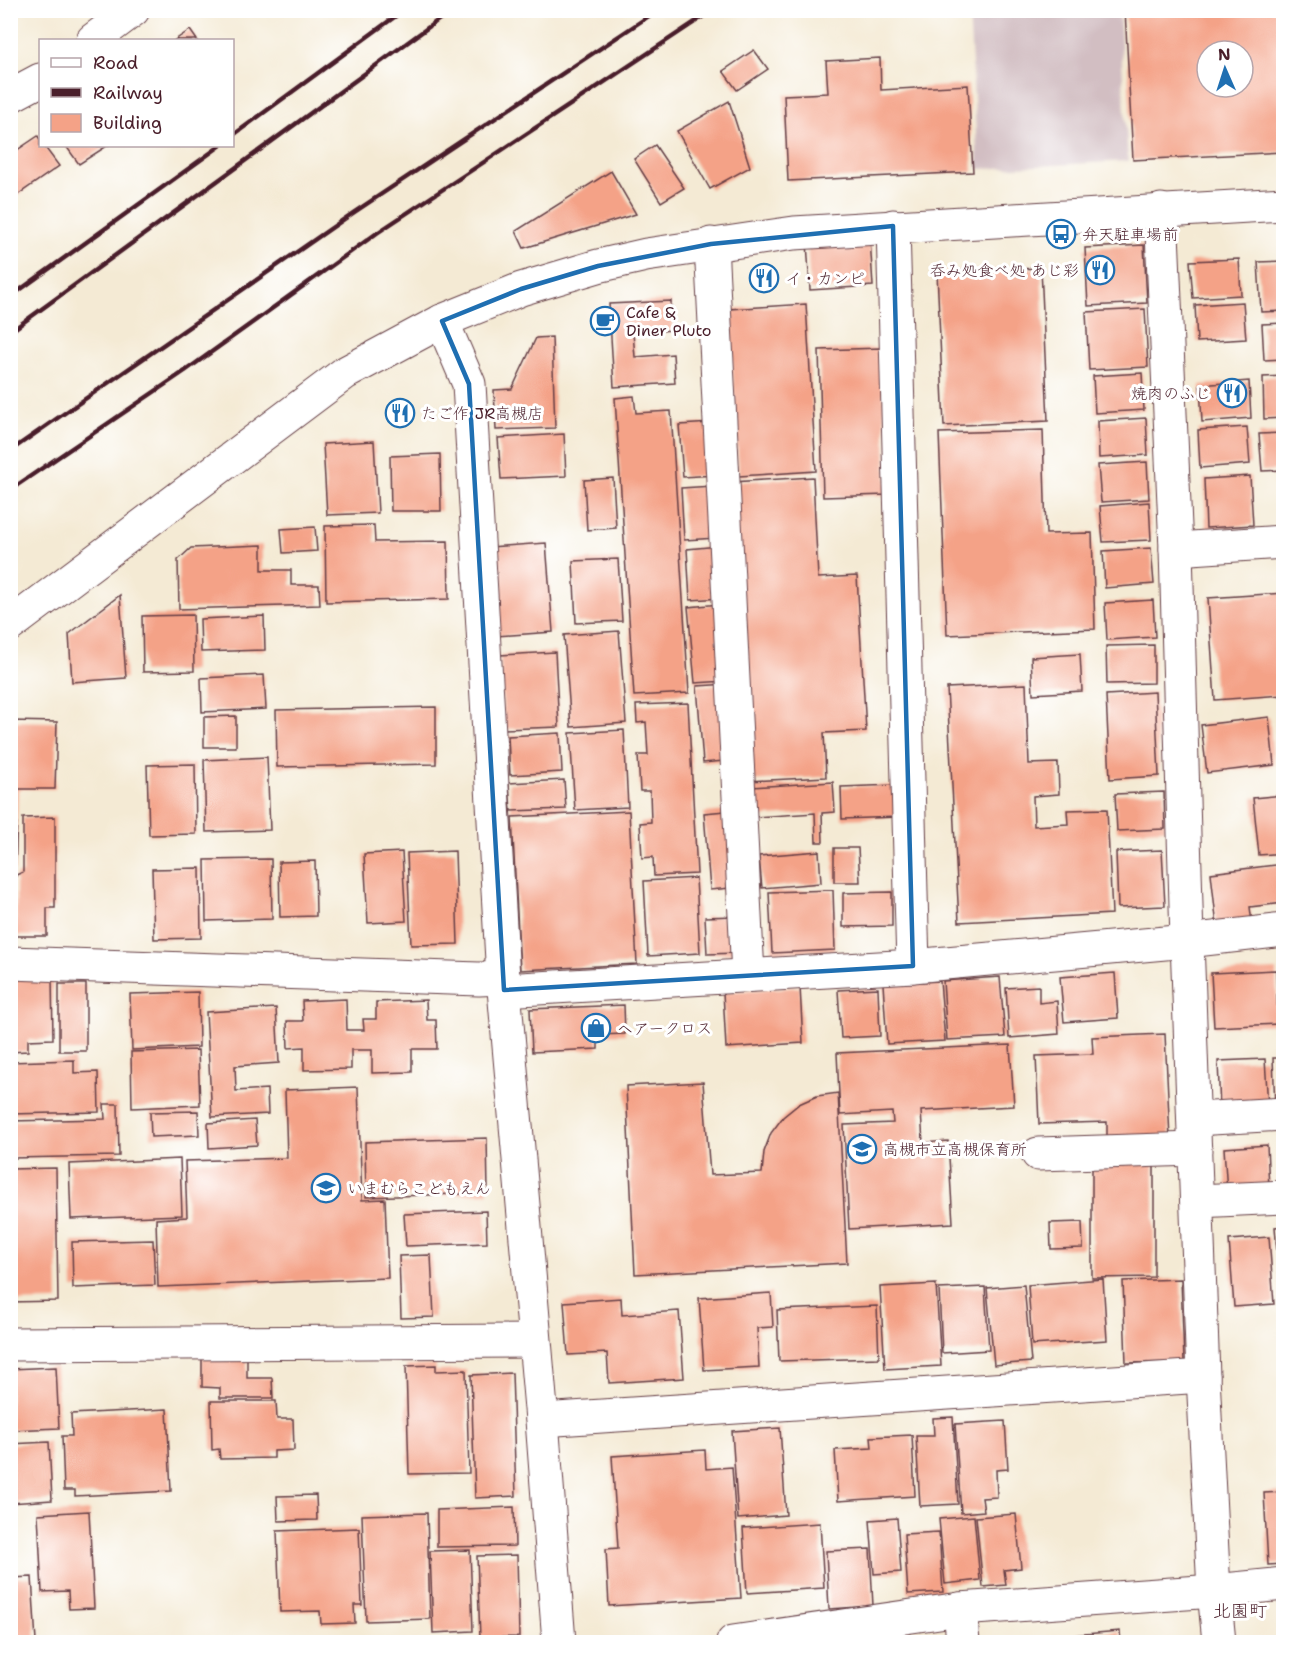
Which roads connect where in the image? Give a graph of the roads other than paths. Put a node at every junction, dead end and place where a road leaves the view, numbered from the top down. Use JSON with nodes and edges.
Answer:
{"nodes":[{"id":1,"x":133,"y":10,"type":"edge"},
{"id":2,"x":94,"y":39,"type":"edge"},
{"id":3,"x":39,"y":81,"type":"edge"},
{"id":4,"x":10,"y":96,"type":"edge"},
{"id":5,"x":1284,"y":204,"type":"edge"},
{"id":6,"x":1161,"y":210,"type":"junction"},
{"id":7,"x":893,"y":226,"type":"junction"},
{"id":8,"x":711,"y":244,"type":"junction"},
{"id":9,"x":441,"y":321,"type":"junction"},
{"id":10,"x":1284,"y":542,"type":"edge"},
{"id":11,"x":1176,"y":549,"type":"junction"},
{"id":12,"x":10,"y":625,"type":"edge"},
{"id":13,"x":1284,"y":930,"type":"edge"},
{"id":14,"x":1187,"y":941,"type":"junction"},
{"id":15,"x":10,"y":963,"type":"edge"},
{"id":16,"x":913,"y":966,"type":"junction"},
{"id":17,"x":748,"y":975,"type":"junction"},
{"id":18,"x":504,"y":984,"type":"junction"},
{"id":19,"x":1284,"y":1114,"type":"edge"},
{"id":20,"x":1194,"y":1134,"type":"junction"},
{"id":21,"x":1038,"y":1154,"type":"dead end"},
{"id":22,"x":1284,"y":1197,"type":"edge"},
{"id":23,"x":1197,"y":1201,"type":"junction"},
{"id":24,"x":534,"y":1341,"type":"junction"},
{"id":25,"x":10,"y":1344,"type":"edge"},
{"id":26,"x":1203,"y":1376,"type":"junction"},
{"id":27,"x":542,"y":1420,"type":"junction"},
{"id":28,"x":1284,"y":1584,"type":"edge"},
{"id":29,"x":1214,"y":1591,"type":"junction"},
{"id":30,"x":960,"y":1610,"type":"junction"},
{"id":31,"x":559,"y":1642,"type":"edge"},
{"id":32,"x":733,"y":1642,"type":"edge"},
{"id":33,"x":963,"y":1642,"type":"edge"},
{"id":34,"x":1219,"y":1642,"type":"edge"}],
"edges":[{"from":1,"to":2,"type":"street"},
{"from":3,"to":4,"type":"street"},
{"from":5,"to":6,"type":"street"},
{"from":6,"to":7,"type":"street"},
{"from":6,"to":11,"type":"street"},
{"from":7,"to":8,"type":"street"},
{"from":7,"to":16,"type":"street"},
{"from":8,"to":9,"type":"street"},
{"from":8,"to":17,"type":"street"},
{"from":9,"to":12,"type":"street"},
{"from":9,"to":18,"type":"street"},
{"from":10,"to":11,"type":"street"},
{"from":11,"to":14,"type":"street"},
{"from":13,"to":14,"type":"street"},
{"from":14,"to":16,"type":"street"},
{"from":14,"to":20,"type":"street"},
{"from":15,"to":18,"type":"street"},
{"from":16,"to":17,"type":"street"},
{"from":17,"to":18,"type":"street"},
{"from":18,"to":24,"type":"street"},
{"from":19,"to":20,"type":"street"},
{"from":20,"to":21,"type":"street"},
{"from":20,"to":23,"type":"street"},
{"from":22,"to":23,"type":"street"},
{"from":23,"to":26,"type":"street"},
{"from":24,"to":25,"type":"street"},
{"from":24,"to":27,"type":"street"},
{"from":26,"to":27,"type":"street"},
{"from":26,"to":29,"type":"street"},
{"from":27,"to":31,"type":"street"},
{"from":28,"to":29,"type":"street"},
{"from":29,"to":30,"type":"street"},
{"from":29,"to":34,"type":"street"},
{"from":30,"to":32,"type":"street"},
{"from":30,"to":33,"type":"street"}]}
